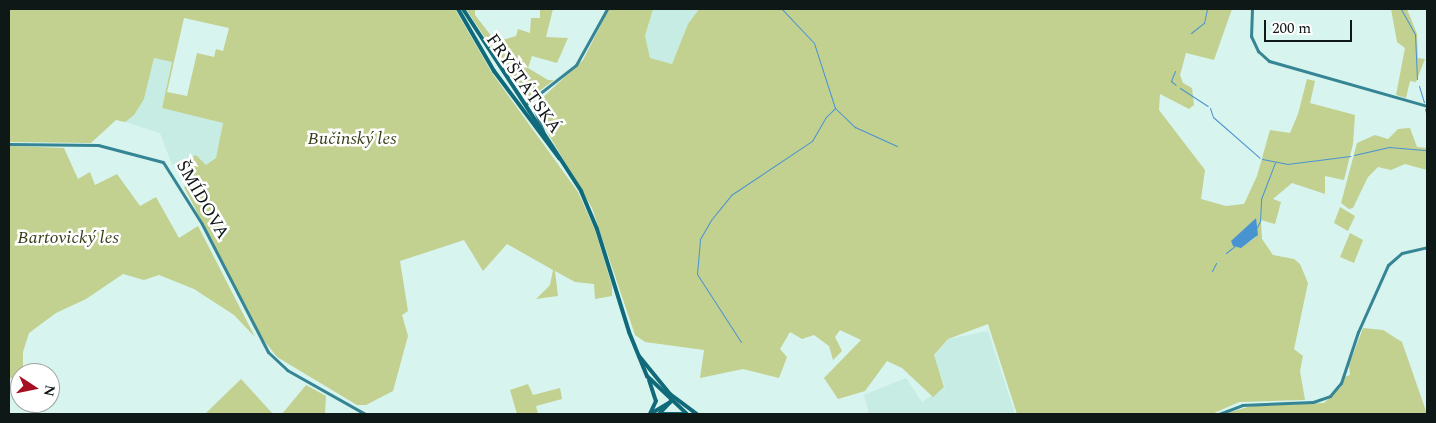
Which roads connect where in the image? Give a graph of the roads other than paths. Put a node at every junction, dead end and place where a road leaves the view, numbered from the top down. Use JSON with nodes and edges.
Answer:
{"nodes":[{"id":1,"x":458,"y":9,"type":"edge"},
{"id":2,"x":463,"y":9,"type":"edge"},
{"id":3,"x":607,"y":9,"type":"edge"},
{"id":4,"x":1252,"y":9,"type":"edge"},
{"id":5,"x":538,"y":97,"type":"junction"},
{"id":6,"x":513,"y":99,"type":"junction"},
{"id":7,"x":525,"y":106,"type":"junction"},
{"id":8,"x":1427,"y":106,"type":"edge"},
{"id":9,"x":526,"y":116,"type":"junction"},
{"id":10,"x":544,"y":131,"type":"junction"},
{"id":11,"x":9,"y":144,"type":"edge"},
{"id":12,"x":569,"y":171,"type":"junction"},
{"id":13,"x":1427,"y":247,"type":"edge"},
{"id":14,"x":637,"y":352,"type":"junction"},
{"id":15,"x":647,"y":376,"type":"junction"},
{"id":16,"x":670,"y":394,"type":"junction"},
{"id":17,"x":671,"y":402,"type":"junction"},
{"id":18,"x":683,"y":406,"type":"junction"},
{"id":19,"x":366,"y":414,"type":"edge"},
{"id":20,"x":650,"y":414,"type":"edge"},
{"id":21,"x":661,"y":414,"type":"edge"},
{"id":22,"x":682,"y":414,"type":"edge"},
{"id":23,"x":687,"y":414,"type":"edge"},
{"id":24,"x":697,"y":414,"type":"edge"},
{"id":25,"x":1219,"y":414,"type":"edge"}],
"edges":[{"from":1,"to":6,"type":"main road","name":"FRYŠTÁTSKÁ"},
{"from":2,"to":7,"type":"main road","name":"FRYŠTÁTSKÁ"},
{"from":3,"to":5,"type":"street"},
{"from":4,"to":8,"type":"street"},
{"from":5,"to":7,"type":"street"},
{"from":5,"to":10,"type":"street"},
{"from":6,"to":7,"type":"street"},
{"from":6,"to":9,"type":"main road","name":"FRYŠTÁTSKÁ"},
{"from":7,"to":9,"type":"street"},
{"from":7,"to":10,"type":"main road","name":"FRYŠTÁTSKÁ"},
{"from":9,"to":12,"type":"main road","name":"FRYŠTÁTSKÁ"},
{"from":10,"to":12,"type":"main road","name":"FRYŠTÁTSKÁ"},
{"from":11,"to":19,"type":"street","name":"ŠMÍDOVA"},
{"from":12,"to":14,"type":"main road","name":"FRYŠTÁTSKÁ"},
{"from":13,"to":25,"type":"street"},
{"from":14,"to":15,"type":"main road","name":"FRYŠTÁTSKÁ"},
{"from":14,"to":16,"type":"main road"},
{"from":15,"to":17,"type":"main road"},
{"from":15,"to":20,"type":"main road","name":"FRYŠTÁTSKÁ"},
{"from":16,"to":17,"type":"main road"},
{"from":16,"to":18,"type":"main road"},
{"from":17,"to":18,"type":"main road"},
{"from":17,"to":20,"type":"main road"},
{"from":17,"to":21,"type":"main road"},
{"from":17,"to":23,"type":"main road"},
{"from":18,"to":24,"type":"main road"},
{"from":21,"to":22,"type":"main road"}]}
